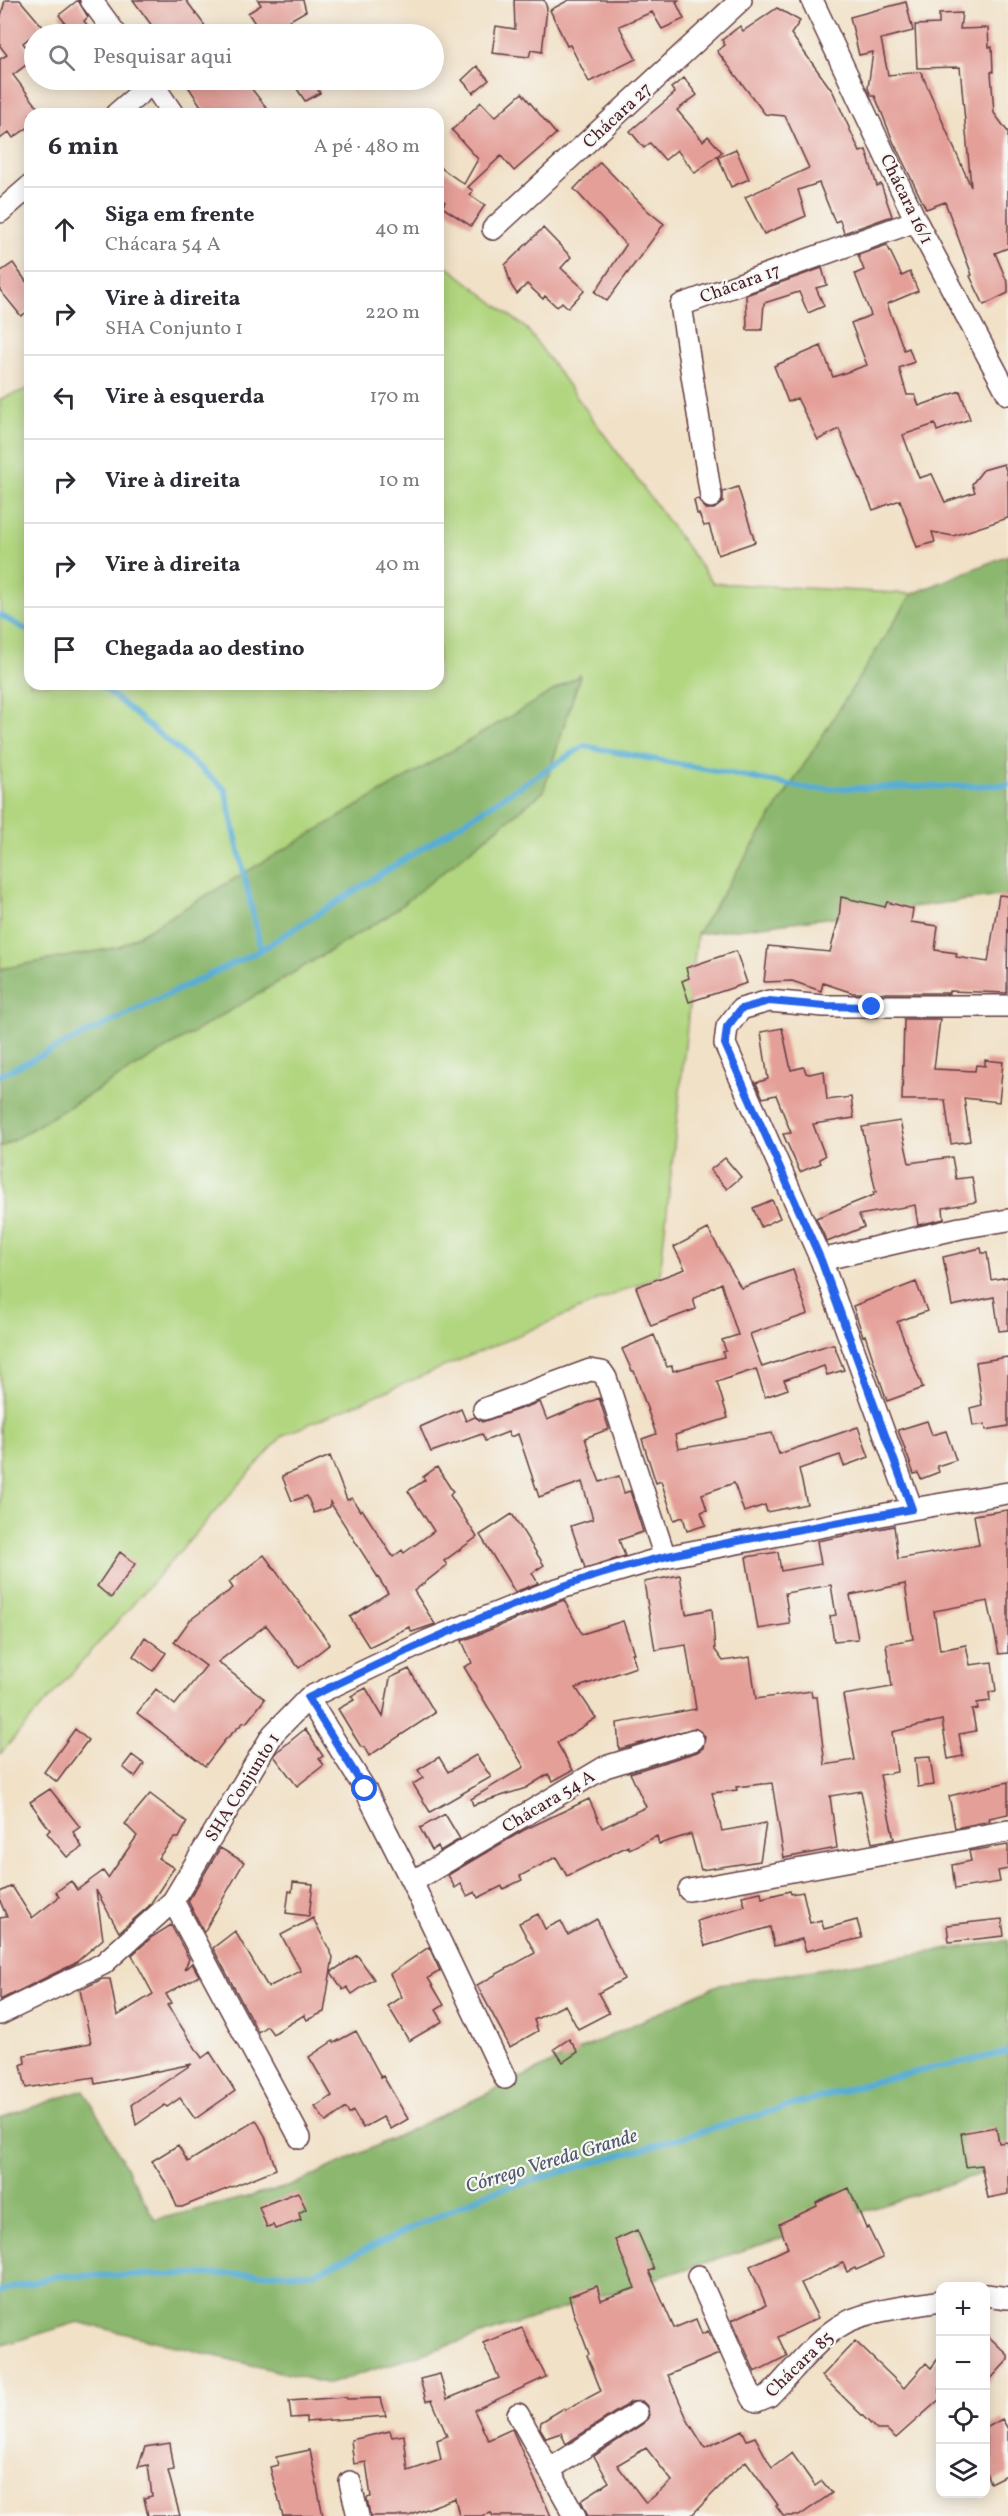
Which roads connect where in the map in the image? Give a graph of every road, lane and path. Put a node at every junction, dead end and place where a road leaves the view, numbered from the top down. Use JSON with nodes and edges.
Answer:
{"nodes":[{"id":1,"x":91,"y":0,"type":"edge"},
{"id":2,"x":741,"y":0,"type":"edge"},
{"id":3,"x":812,"y":0,"type":"edge"},
{"id":4,"x":109,"y":24,"type":"edge"},
{"id":5,"x":141,"y":90,"type":"edge"},
{"id":6,"x":156,"y":90,"type":"edge"},
{"id":7,"x":122,"y":108,"type":"edge"},
{"id":8,"x":169,"y":108,"type":"edge"},
{"id":9,"x":24,"y":191,"type":"edge"},
{"id":10,"x":0,"y":212,"type":"edge"},
{"id":11,"x":916,"y":221,"type":"junction"},
{"id":12,"x":493,"y":229,"type":"dead end"},
{"id":13,"x":1008,"y":394,"type":"edge"},
{"id":14,"x":711,"y":497,"type":"dead end"},
{"id":15,"x":1008,"y":1005,"type":"edge"},
{"id":16,"x":1008,"y":1220,"type":"edge"},
{"id":17,"x":821,"y":1260,"type":"junction"},
{"id":18,"x":484,"y":1409,"type":"dead end"},
{"id":19,"x":1008,"y":1493,"type":"edge"},
{"id":20,"x":912,"y":1509,"type":"junction"},
{"id":21,"x":665,"y":1557,"type":"junction"},
{"id":22,"x":308,"y":1698,"type":"junction"},
{"id":23,"x":693,"y":1740,"type":"dead end"},
{"id":24,"x":1008,"y":1831,"type":"edge"},
{"id":25,"x":412,"y":1882,"type":"junction"},
{"id":26,"x":689,"y":1890,"type":"dead end"},
{"id":27,"x":173,"y":1901,"type":"junction"},
{"id":28,"x":0,"y":2014,"type":"edge"},
{"id":29,"x":505,"y":2078,"type":"dead end"},
{"id":30,"x":300,"y":2138,"type":"dead end"},
{"id":31,"x":698,"y":2276,"type":"dead end"},
{"id":32,"x":990,"y":2296,"type":"edge"},
{"id":33,"x":1008,"y":2298,"type":"edge"},
{"id":34,"x":936,"y":2302,"type":"edge"},
{"id":35,"x":638,"y":2413,"type":"dead end"},
{"id":36,"x":518,"y":2414,"type":"dead end"},
{"id":37,"x":549,"y":2470,"type":"junction"},
{"id":38,"x":350,"y":2482,"type":"dead end"},
{"id":39,"x":358,"y":2516,"type":"edge"},
{"id":40,"x":575,"y":2516,"type":"edge"}],
"edges":[{"from":1,"to":4,"type":"street"},
{"from":2,"to":12,"type":"street","name":"Chácara 27"},
{"from":3,"to":11,"type":"street","name":"Chácara 16/1"},
{"from":5,"to":7,"type":"street"},
{"from":6,"to":8,"type":"street"},
{"from":9,"to":10,"type":"street"},
{"from":11,"to":13,"type":"street","name":"Chácara 16/1"},
{"from":11,"to":14,"type":"street","name":"Chácara 17"},
{"from":15,"to":17,"type":"street"},
{"from":16,"to":17,"type":"street"},
{"from":17,"to":20,"type":"street"},
{"from":18,"to":21,"type":"street"},
{"from":19,"to":20,"type":"street","name":"SHA Conjunto 1"},
{"from":20,"to":21,"type":"street","name":"SHA Conjunto 1"},
{"from":21,"to":22,"type":"street","name":"SHA Conjunto 1"},
{"from":22,"to":25,"type":"street"},
{"from":22,"to":27,"type":"street","name":"SHA Conjunto 1"},
{"from":23,"to":25,"type":"street","name":"Chácara 54 A"},
{"from":24,"to":26,"type":"street"},
{"from":25,"to":29,"type":"street"},
{"from":27,"to":28,"type":"street","name":"SHA Conjunto 1"},
{"from":27,"to":30,"type":"street"},
{"from":31,"to":34,"type":"street","name":"Chácara 85"},
{"from":32,"to":33,"type":"street"},
{"from":35,"to":37,"type":"street"},
{"from":36,"to":37,"type":"street"},
{"from":37,"to":40,"type":"street"},
{"from":38,"to":39,"type":"street"}]}
